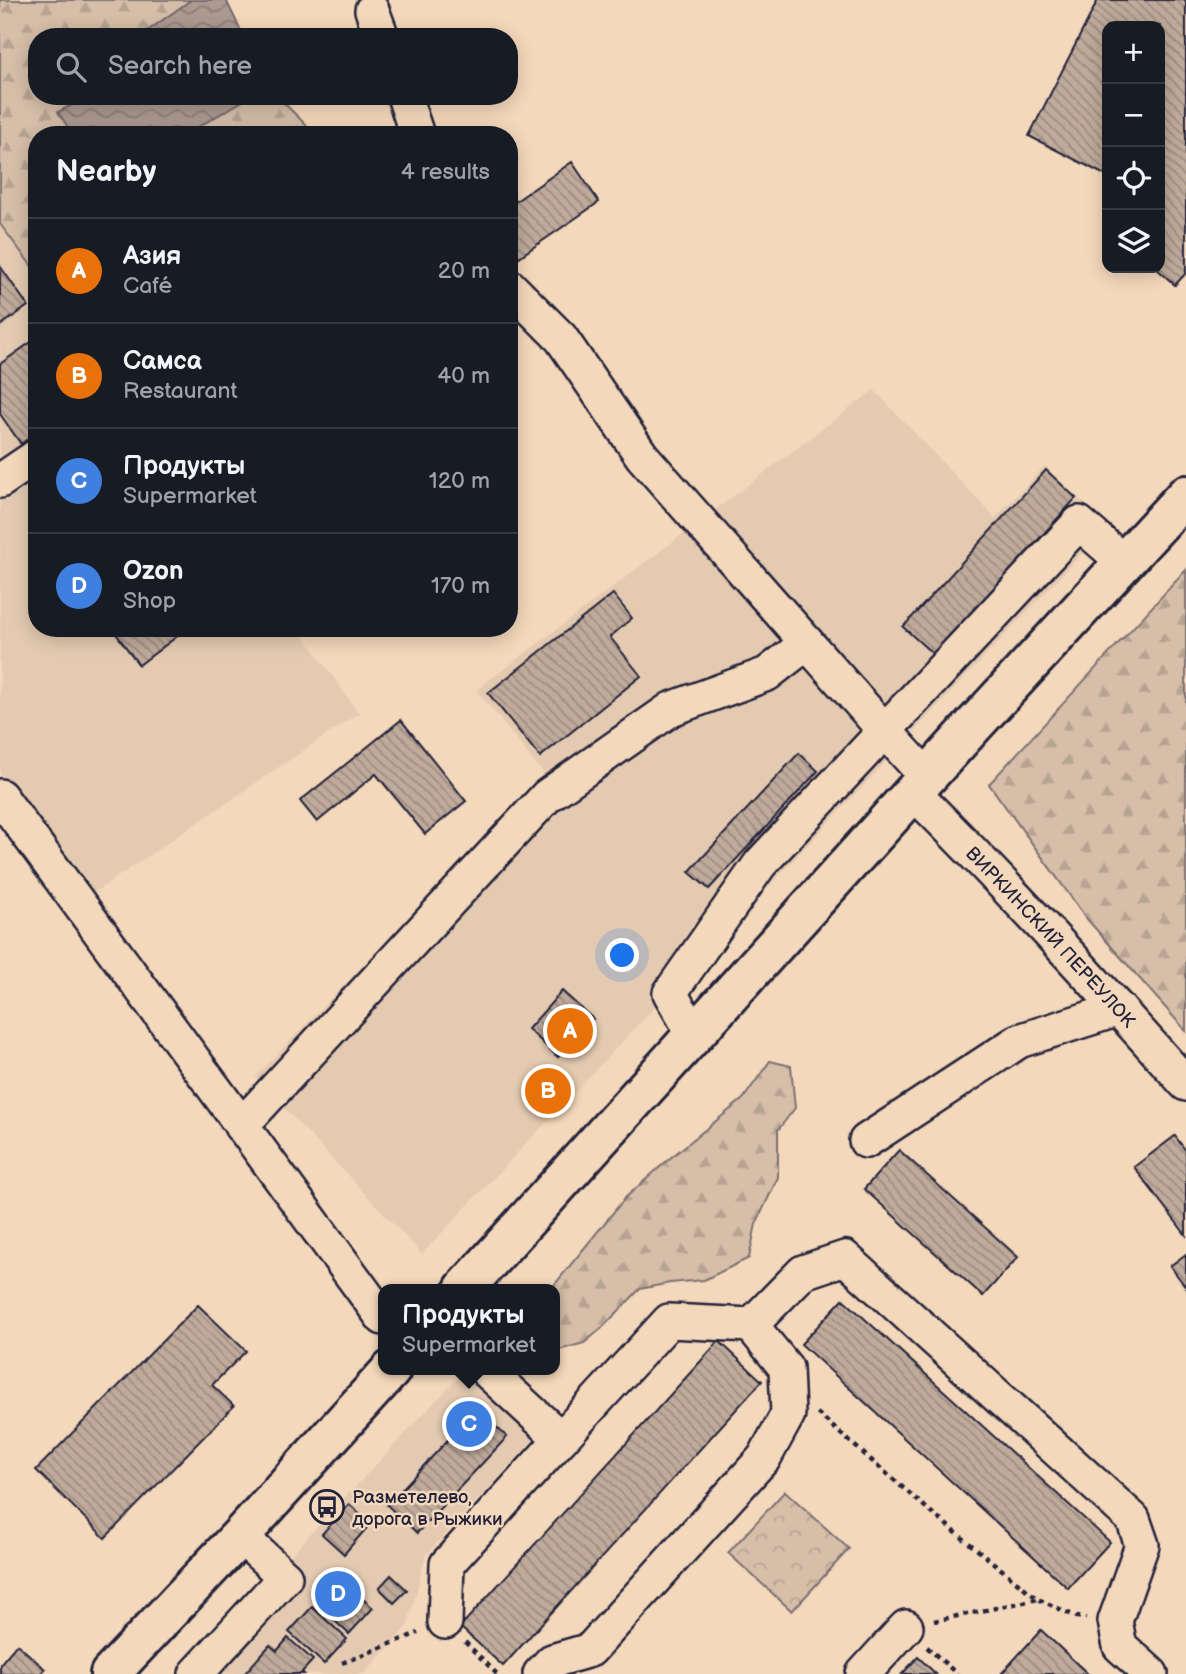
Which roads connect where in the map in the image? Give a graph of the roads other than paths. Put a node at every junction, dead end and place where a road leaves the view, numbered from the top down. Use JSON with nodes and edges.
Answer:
{"nodes":[{"id":1,"x":407,"y":105,"type":"edge"},
{"id":2,"x":414,"y":126,"type":"edge"},
{"id":3,"x":518,"y":295,"type":"edge"},
{"id":4,"x":28,"y":462,"type":"edge"},
{"id":5,"x":0,"y":481,"type":"edge"},
{"id":6,"x":1186,"y":495,"type":"edge"},
{"id":7,"x":1124,"y":562,"type":"junction"},
{"id":8,"x":807,"y":643,"type":"junction"},
{"id":9,"x":884,"y":730,"type":"junction"},
{"id":10,"x":920,"y":785,"type":"junction"},
{"id":11,"x":0,"y":796,"type":"edge"},
{"id":12,"x":1119,"y":1009,"type":"junction"},
{"id":13,"x":694,"y":1035,"type":"junction"},
{"id":14,"x":1186,"y":1084,"type":"edge"},
{"id":15,"x":241,"y":1126,"type":"junction"},
{"id":16,"x":866,"y":1141,"type":"dead end"},
{"id":17,"x":469,"y":1284,"type":"edge"},
{"id":18,"x":378,"y":1311,"type":"edge"},
{"id":19,"x":751,"y":1325,"type":"junction"},
{"id":20,"x":386,"y":1375,"type":"edge"},
{"id":21,"x":491,"y":1375,"type":"edge"},
{"id":22,"x":561,"y":1439,"type":"junction"},
{"id":23,"x":240,"y":1536,"type":"junction"},
{"id":24,"x":445,"y":1622,"type":"road end"},
{"id":25,"x":905,"y":1627,"type":"road end"},
{"id":26,"x":110,"y":1674,"type":"edge"},
{"id":27,"x":196,"y":1674,"type":"edge"},
{"id":28,"x":540,"y":1674,"type":"edge"},
{"id":29,"x":863,"y":1674,"type":"edge"},
{"id":30,"x":1151,"y":1674,"type":"edge"}],
"edges":[{"from":1,"to":2,"type":"street"},
{"from":3,"to":8,"type":"street","name":"ВИРКИНСКИЙ ПЕРЕУЛОК"},
{"from":4,"to":5,"type":"street"},
{"from":6,"to":7,"type":"main road"},
{"from":7,"to":9,"type":"street"},
{"from":7,"to":10,"type":"main road"},
{"from":8,"to":9,"type":"street","name":"ВИРКИНСКИЙ ПЕРЕУЛОК"},
{"from":8,"to":15,"type":"street"},
{"from":9,"to":10,"type":"street","name":"ВИРКИНСКИЙ ПЕРЕУЛОК"},
{"from":9,"to":13,"type":"street"},
{"from":10,"to":12,"type":"street","name":"ВИРКИНСКИЙ ПЕРЕУЛОК"},
{"from":10,"to":13,"type":"main road"},
{"from":11,"to":15,"type":"street"},
{"from":12,"to":14,"type":"street","name":"ВИРКИНСКИЙ ПЕРЕУЛОК"},
{"from":12,"to":16,"type":"street"},
{"from":13,"to":17,"type":"main road"},
{"from":15,"to":18,"type":"street"},
{"from":19,"to":22,"type":"street"},
{"from":19,"to":28,"type":"street"},
{"from":19,"to":30,"type":"street"},
{"from":20,"to":23,"type":"main road"},
{"from":21,"to":22,"type":"street"},
{"from":22,"to":24,"type":"street"},
{"from":23,"to":26,"type":"main road"},
{"from":23,"to":27,"type":"street"},
{"from":25,"to":29,"type":"street"}]}
